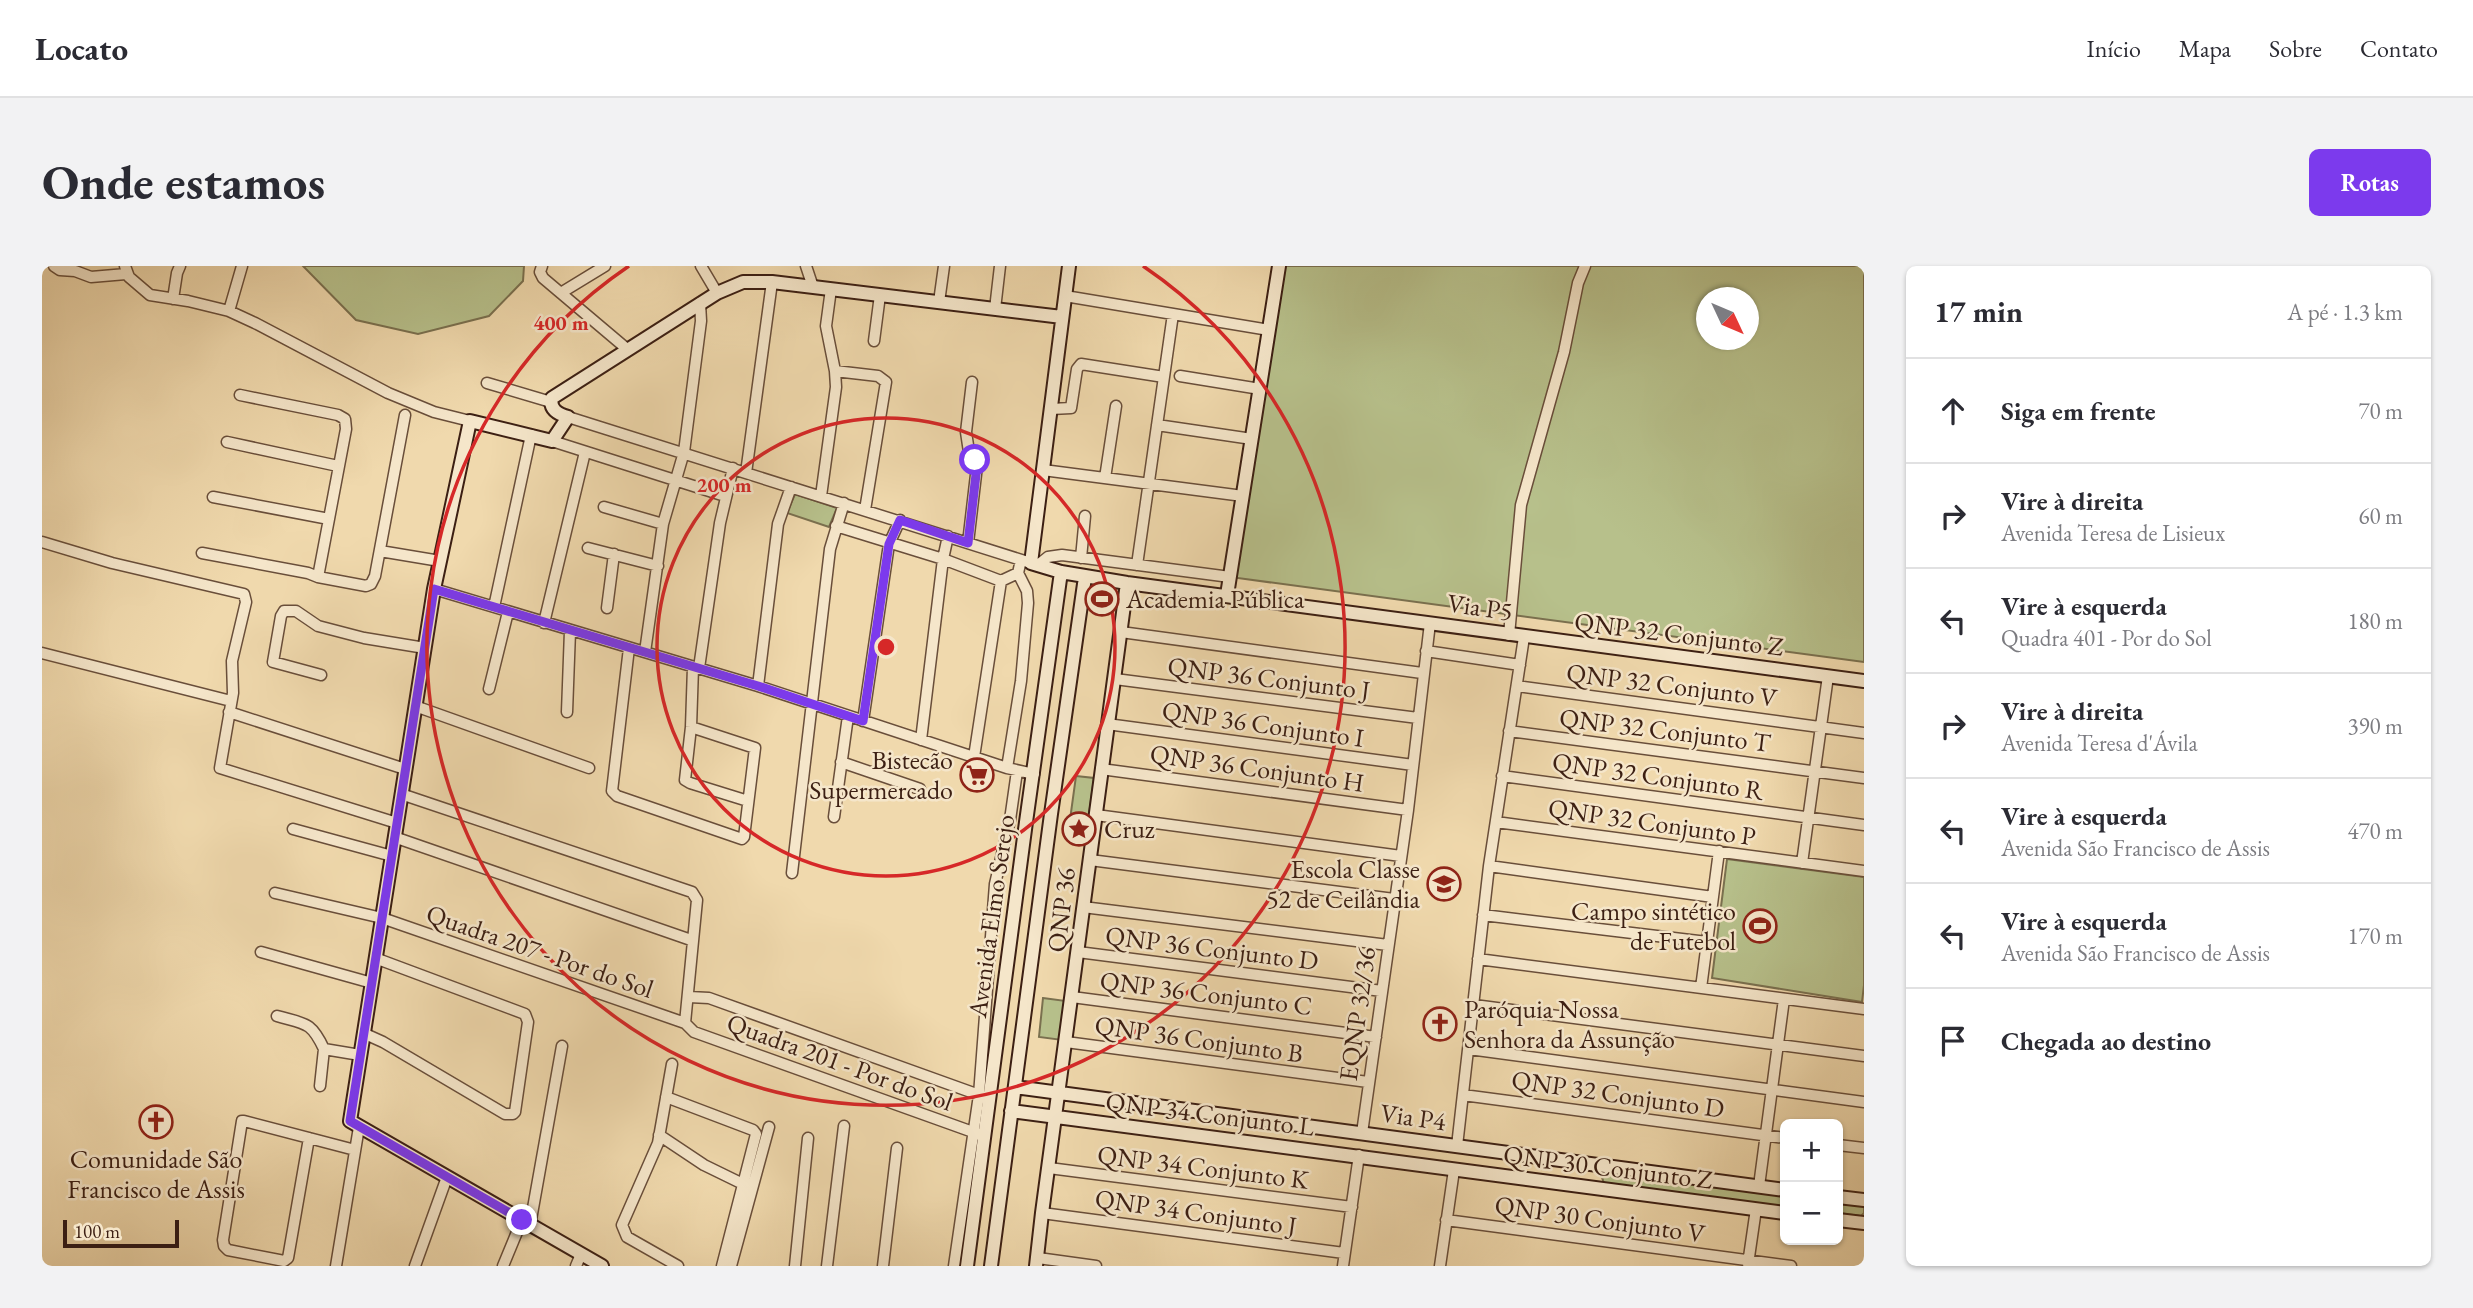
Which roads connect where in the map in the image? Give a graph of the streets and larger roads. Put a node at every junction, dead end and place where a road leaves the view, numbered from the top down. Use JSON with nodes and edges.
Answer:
{"nodes":[{"id":1,"x":54,"y":266,"type":"edge"},
{"id":2,"x":180,"y":266,"type":"edge"},
{"id":3,"x":242,"y":266,"type":"edge"},
{"id":4,"x":542,"y":266,"type":"edge"},
{"id":5,"x":605,"y":266,"type":"edge"},
{"id":6,"x":701,"y":266,"type":"edge"},
{"id":7,"x":806,"y":266,"type":"edge"},
{"id":8,"x":944,"y":266,"type":"edge"},
{"id":9,"x":1000,"y":266,"type":"edge"},
{"id":10,"x":1069,"y":266,"type":"edge"},
{"id":11,"x":1279,"y":266,"type":"edge"},
{"id":12,"x":1585,"y":266,"type":"edge"},
{"id":13,"x":126,"y":270,"type":"edge"},
{"id":14,"x":772,"y":282,"type":"junction"},
{"id":15,"x":813,"y":286,"type":"junction"},
{"id":16,"x":831,"y":289,"type":"junction"},
{"id":17,"x":564,"y":291,"type":"dead end"},
{"id":18,"x":717,"y":293,"type":"junction"},
{"id":19,"x":880,"y":295,"type":"junction"},
{"id":20,"x":1065,"y":296,"type":"junction"},
{"id":21,"x":173,"y":299,"type":"junction"},
{"id":22,"x":939,"y":302,"type":"junction"},
{"id":23,"x":700,"y":303,"type":"junction"},
{"id":24,"x":995,"y":309,"type":"junction"},
{"id":25,"x":229,"y":311,"type":"junction"},
{"id":26,"x":1173,"y":314,"type":"junction"},
{"id":27,"x":1062,"y":317,"type":"junction"},
{"id":28,"x":1269,"y":330,"type":"junction"},
{"id":29,"x":874,"y":341,"type":"dead end"},
{"id":30,"x":627,"y":349,"type":"junction"},
{"id":31,"x":835,"y":371,"type":"junction"},
{"id":32,"x":1180,"y":376,"type":"dead end"},
{"id":33,"x":1164,"y":377,"type":"junction"},
{"id":34,"x":972,"y":382,"type":"dead end"},
{"id":35,"x":487,"y":383,"type":"dead end"},
{"id":36,"x":1259,"y":389,"type":"junction"},
{"id":37,"x":240,"y":395,"type":"dead end"},
{"id":38,"x":552,"y":400,"type":"junction"},
{"id":39,"x":1116,"y":406,"type":"dead end"},
{"id":40,"x":1051,"y":409,"type":"junction"},
{"id":41,"x":405,"y":415,"type":"dead end"},
{"id":42,"x":568,"y":417,"type":"junction"},
{"id":43,"x":470,"y":421,"type":"junction"},
{"id":44,"x":1157,"y":425,"type":"junction"},
{"id":45,"x":531,"y":435,"type":"junction"},
{"id":46,"x":1252,"y":439,"type":"junction"},
{"id":47,"x":552,"y":441,"type":"junction"},
{"id":48,"x":227,"y":442,"type":"dead end"},
{"id":49,"x":585,"y":452,"type":"junction"},
{"id":50,"x":684,"y":452,"type":"junction"},
{"id":51,"x":338,"y":466,"type":"junction"},
{"id":52,"x":733,"y":468,"type":"junction"},
{"id":53,"x":1043,"y":470,"type":"junction"},
{"id":54,"x":746,"y":473,"type":"junction"},
{"id":55,"x":1105,"y":478,"type":"junction"},
{"id":56,"x":674,"y":481,"type":"junction"},
{"id":57,"x":1150,"y":484,"type":"junction"},
{"id":58,"x":791,"y":487,"type":"junction"},
{"id":59,"x":725,"y":496,"type":"junction"},
{"id":60,"x":821,"y":496,"type":"junction"},
{"id":61,"x":1243,"y":496,"type":"junction"},
{"id":62,"x":213,"y":497,"type":"dead end"},
{"id":63,"x":844,"y":503,"type":"junction"},
{"id":64,"x":604,"y":508,"type":"dead end"},
{"id":65,"x":865,"y":510,"type":"junction"},
{"id":66,"x":1085,"y":516,"type":"dead end"},
{"id":67,"x":329,"y":519,"type":"junction"},
{"id":68,"x":900,"y":520,"type":"junction"},
{"id":69,"x":663,"y":524,"type":"junction"},
{"id":70,"x":836,"y":526,"type":"junction"},
{"id":71,"x":948,"y":536,"type":"junction"},
{"id":72,"x":42,"y":542,"type":"edge"},
{"id":73,"x":968,"y":543,"type":"junction"},
{"id":74,"x":889,"y":544,"type":"junction"},
{"id":75,"x":588,"y":548,"type":"dead end"},
{"id":76,"x":380,"y":551,"type":"junction"},
{"id":77,"x":202,"y":552,"type":"dead end"},
{"id":78,"x":614,"y":554,"type":"junction"},
{"id":79,"x":1081,"y":558,"type":"junction"},
{"id":80,"x":943,"y":559,"type":"junction"},
{"id":81,"x":440,"y":561,"type":"junction"},
{"id":82,"x":1030,"y":563,"type":"junction"},
{"id":83,"x":1137,"y":565,"type":"junction"},
{"id":84,"x":658,"y":566,"type":"junction"},
{"id":85,"x":1061,"y":572,"type":"junction"},
{"id":86,"x":1018,"y":573,"type":"junction"},
{"id":87,"x":1230,"y":576,"type":"junction"},
{"id":88,"x":318,"y":577,"type":"junction"},
{"id":89,"x":1085,"y":577,"type":"junction"},
{"id":90,"x":1001,"y":581,"type":"junction"},
{"id":91,"x":1127,"y":583,"type":"junction"},
{"id":92,"x":1059,"y":588,"type":"junction"},
{"id":93,"x":434,"y":589,"type":"junction"},
{"id":94,"x":1227,"y":595,"type":"junction"},
{"id":95,"x":494,"y":607,"type":"junction"},
{"id":96,"x":607,"y":608,"type":"dead end"},
{"id":97,"x":508,"y":612,"type":"junction"},
{"id":98,"x":544,"y":623,"type":"junction"},
{"id":99,"x":1430,"y":623,"type":"junction"},
{"id":100,"x":570,"y":631,"type":"junction"},
{"id":101,"x":1121,"y":632,"type":"junction"},
{"id":102,"x":1509,"y":635,"type":"junction"},
{"id":103,"x":1524,"y":637,"type":"junction"},
{"id":104,"x":425,"y":648,"type":"junction"},
{"id":105,"x":629,"y":648,"type":"junction"},
{"id":106,"x":1426,"y":651,"type":"junction"},
{"id":107,"x":645,"y":652,"type":"junction"},
{"id":108,"x":42,"y":653,"type":"edge"},
{"id":109,"x":1520,"y":665,"type":"junction"},
{"id":110,"x":696,"y":668,"type":"junction"},
{"id":111,"x":1422,"y":673,"type":"junction"},
{"id":112,"x":321,"y":675,"type":"dead end"},
{"id":113,"x":1828,"y":676,"type":"junction"},
{"id":114,"x":1115,"y":679,"type":"junction"},
{"id":115,"x":1864,"y":681,"type":"edge"},
{"id":116,"x":758,"y":686,"type":"junction"},
{"id":117,"x":1517,"y":686,"type":"junction"},
{"id":118,"x":489,"y":689,"type":"dead end"},
{"id":119,"x":811,"y":703,"type":"junction"},
{"id":120,"x":415,"y":706,"type":"junction"},
{"id":121,"x":230,"y":707,"type":"junction"},
{"id":122,"x":567,"y":712,"type":"dead end"},
{"id":123,"x":848,"y":716,"type":"junction"},
{"id":124,"x":1418,"y":718,"type":"junction"},
{"id":125,"x":863,"y":721,"type":"junction"},
{"id":126,"x":1107,"y":724,"type":"junction"},
{"id":127,"x":691,"y":727,"type":"junction"},
{"id":128,"x":1821,"y":727,"type":"junction"},
{"id":129,"x":1509,"y":731,"type":"junction"},
{"id":130,"x":1864,"y":733,"type":"edge"},
{"id":131,"x":921,"y":740,"type":"junction"},
{"id":132,"x":974,"y":757,"type":"junction"},
{"id":133,"x":841,"y":762,"type":"junction"},
{"id":134,"x":1413,"y":765,"type":"junction"},
{"id":135,"x":589,"y":768,"type":"dead end"},
{"id":136,"x":405,"y":769,"type":"junction"},
{"id":137,"x":1012,"y":769,"type":"junction"},
{"id":138,"x":1101,"y":769,"type":"junction"},
{"id":139,"x":1814,"y":770,"type":"junction"},
{"id":140,"x":1034,"y":774,"type":"junction"},
{"id":141,"x":1502,"y":776,"type":"junction"},
{"id":142,"x":1864,"y":778,"type":"edge"},
{"id":143,"x":920,"y":789,"type":"dead end"},
{"id":144,"x":401,"y":794,"type":"junction"},
{"id":145,"x":748,"y":801,"type":"junction"},
{"id":146,"x":1028,"y":810,"type":"junction"},
{"id":147,"x":1408,"y":810,"type":"junction"},
{"id":148,"x":1051,"y":814,"type":"junction"},
{"id":149,"x":1096,"y":815,"type":"junction"},
{"id":150,"x":834,"y":817,"type":"dead end"},
{"id":151,"x":1808,"y":817,"type":"junction"},
{"id":152,"x":1010,"y":820,"type":"junction"},
{"id":153,"x":1496,"y":822,"type":"junction"},
{"id":154,"x":397,"y":823,"type":"junction"},
{"id":155,"x":1864,"y":825,"type":"edge"},
{"id":156,"x":1026,"y":827,"type":"junction"},
{"id":157,"x":293,"y":829,"type":"dead end"},
{"id":158,"x":1048,"y":834,"type":"junction"},
{"id":159,"x":394,"y":838,"type":"junction"},
{"id":160,"x":1718,"y":851,"type":"junction"},
{"id":161,"x":391,"y":856,"type":"junction"},
{"id":162,"x":1401,"y":856,"type":"junction"},
{"id":163,"x":1090,"y":860,"type":"junction"},
{"id":164,"x":1802,"y":863,"type":"junction"},
{"id":165,"x":1489,"y":866,"type":"junction"},
{"id":166,"x":1864,"y":871,"type":"edge"},
{"id":167,"x":792,"y":873,"type":"dead end"},
{"id":168,"x":275,"y":893,"type":"dead end"},
{"id":169,"x":1713,"y":897,"type":"junction"},
{"id":170,"x":1394,"y":899,"type":"junction"},
{"id":171,"x":1083,"y":906,"type":"junction"},
{"id":172,"x":1483,"y":915,"type":"junction"},
{"id":173,"x":382,"y":918,"type":"junction"},
{"id":174,"x":691,"y":940,"type":"junction"},
{"id":175,"x":1707,"y":942,"type":"junction"},
{"id":176,"x":1388,"y":946,"type":"junction"},
{"id":177,"x":261,"y":952,"type":"dead end"},
{"id":178,"x":1078,"y":952,"type":"junction"},
{"id":179,"x":375,"y":958,"type":"junction"},
{"id":180,"x":1478,"y":959,"type":"junction"},
{"id":181,"x":372,"y":982,"type":"junction"},
{"id":182,"x":1701,"y":988,"type":"junction"},
{"id":183,"x":1382,"y":992,"type":"junction"},
{"id":184,"x":689,"y":997,"type":"junction"},
{"id":185,"x":1072,"y":997,"type":"junction"},
{"id":186,"x":1784,"y":999,"type":"junction"},
{"id":187,"x":1474,"y":1005,"type":"junction"},
{"id":188,"x":1864,"y":1009,"type":"edge"},
{"id":189,"x":277,"y":1016,"type":"dead end"},
{"id":190,"x":685,"y":1023,"type":"junction"},
{"id":191,"x":363,"y":1033,"type":"junction"},
{"id":192,"x":1376,"y":1037,"type":"junction"},
{"id":193,"x":1066,"y":1042,"type":"junction"},
{"id":194,"x":1777,"y":1045,"type":"junction"},
{"id":195,"x":562,"y":1046,"type":"dead end"},
{"id":196,"x":324,"y":1049,"type":"junction"},
{"id":197,"x":1469,"y":1049,"type":"junction"},
{"id":198,"x":360,"y":1055,"type":"junction"},
{"id":199,"x":1864,"y":1056,"type":"edge"},
{"id":200,"x":672,"y":1064,"type":"dead end"},
{"id":201,"x":1368,"y":1082,"type":"junction"},
{"id":202,"x":320,"y":1086,"type":"dead end"},
{"id":203,"x":1014,"y":1087,"type":"junction"},
{"id":204,"x":1771,"y":1090,"type":"junction"},
{"id":205,"x":1059,"y":1094,"type":"junction"},
{"id":206,"x":1464,"y":1095,"type":"junction"},
{"id":207,"x":984,"y":1096,"type":"junction"},
{"id":208,"x":666,"y":1097,"type":"junction"},
{"id":209,"x":1864,"y":1102,"type":"edge"},
{"id":210,"x":1011,"y":1111,"type":"junction"},
{"id":211,"x":1234,"y":1116,"type":"junction"},
{"id":212,"x":1056,"y":1118,"type":"junction"},
{"id":213,"x":1253,"y":1118,"type":"junction"},
{"id":214,"x":844,"y":1126,"type":"dead end"},
{"id":215,"x":359,"y":1127,"type":"junction"},
{"id":216,"x":769,"y":1127,"type":"dead end"},
{"id":217,"x":1362,"y":1133,"type":"junction"},
{"id":218,"x":659,"y":1135,"type":"junction"},
{"id":219,"x":979,"y":1135,"type":"junction"},
{"id":220,"x":1766,"y":1135,"type":"junction"},
{"id":221,"x":1780,"y":1137,"type":"edge"},
{"id":222,"x":309,"y":1138,"type":"junction"},
{"id":223,"x":808,"y":1138,"type":"dead end"},
{"id":224,"x":1231,"y":1138,"type":"junction"},
{"id":225,"x":1250,"y":1141,"type":"junction"},
{"id":226,"x":1457,"y":1146,"type":"junction"},
{"id":227,"x":1843,"y":1146,"type":"edge"},
{"id":228,"x":897,"y":1148,"type":"dead end"},
{"id":229,"x":1864,"y":1148,"type":"edge"},
{"id":230,"x":355,"y":1150,"type":"junction"},
{"id":231,"x":1359,"y":1155,"type":"junction"},
{"id":232,"x":1584,"y":1163,"type":"junction"},
{"id":233,"x":1604,"y":1166,"type":"junction"},
{"id":234,"x":1049,"y":1168,"type":"junction"},
{"id":235,"x":1454,"y":1170,"type":"junction"},
{"id":236,"x":447,"y":1177,"type":"junction"},
{"id":237,"x":745,"y":1185,"type":"junction"},
{"id":238,"x":1579,"y":1185,"type":"junction"},
{"id":239,"x":1759,"y":1186,"type":"junction"},
{"id":240,"x":1601,"y":1188,"type":"junction"},
{"id":241,"x":1780,"y":1189,"type":"edge"},
{"id":242,"x":1843,"y":1198,"type":"edge"},
{"id":243,"x":1864,"y":1200,"type":"edge"},
{"id":244,"x":1352,"y":1208,"type":"junction"},
{"id":245,"x":1756,"y":1209,"type":"junction"},
{"id":246,"x":1780,"y":1212,"type":"edge"},
{"id":247,"x":1041,"y":1213,"type":"junction"},
{"id":248,"x":1446,"y":1220,"type":"junction"},
{"id":249,"x":1843,"y":1221,"type":"edge"},
{"id":250,"x":526,"y":1222,"type":"junction"},
{"id":251,"x":1864,"y":1223,"type":"edge"},
{"id":252,"x":1344,"y":1253,"type":"junction"},
{"id":253,"x":578,"y":1260,"type":"edge"},
{"id":254,"x":1037,"y":1262,"type":"edge"},
{"id":255,"x":1748,"y":1263,"type":"edge"},
{"id":256,"x":336,"y":1266,"type":"edge"},
{"id":257,"x":415,"y":1266,"type":"edge"},
{"id":258,"x":503,"y":1266,"type":"edge"},
{"id":259,"x":602,"y":1266,"type":"edge"},
{"id":260,"x":678,"y":1266,"type":"edge"},
{"id":261,"x":722,"y":1266,"type":"edge"},
{"id":262,"x":731,"y":1266,"type":"edge"},
{"id":263,"x":795,"y":1266,"type":"edge"},
{"id":264,"x":827,"y":1266,"type":"edge"},
{"id":265,"x":883,"y":1266,"type":"edge"},
{"id":266,"x":954,"y":1266,"type":"edge"},
{"id":267,"x":967,"y":1266,"type":"edge"},
{"id":268,"x":991,"y":1266,"type":"edge"},
{"id":269,"x":1097,"y":1266,"type":"edge"},
{"id":270,"x":1343,"y":1266,"type":"edge"},
{"id":271,"x":1440,"y":1266,"type":"edge"},
{"id":272,"x":1791,"y":1266,"type":"edge"}],
"edges":[{"from":1,"to":13,"type":"street"},
{"from":2,"to":21,"type":"street"},
{"from":3,"to":25,"type":"street"},
{"from":4,"to":30,"type":"street"},
{"from":5,"to":17,"type":"street"},
{"from":6,"to":18,"type":"street"},
{"from":7,"to":15,"type":"street"},
{"from":8,"to":22,"type":"street"},
{"from":9,"to":24,"type":"street"},
{"from":10,"to":20,"type":"street"},
{"from":11,"to":28,"type":"street"},
{"from":12,"to":102,"type":"street"},
{"from":13,"to":21,"type":"street"},
{"from":14,"to":15,"type":"street"},
{"from":14,"to":18,"type":"street"},
{"from":14,"to":54,"type":"street"},
{"from":15,"to":16,"type":"street"},
{"from":16,"to":19,"type":"street"},
{"from":16,"to":31,"type":"street"},
{"from":18,"to":23,"type":"street"},
{"from":19,"to":22,"type":"street"},
{"from":19,"to":29,"type":"street"},
{"from":20,"to":26,"type":"street"},
{"from":20,"to":27,"type":"street"},
{"from":21,"to":25,"type":"street"},
{"from":22,"to":24,"type":"street"},
{"from":23,"to":30,"type":"street"},
{"from":23,"to":50,"type":"street"},
{"from":24,"to":27,"type":"street"},
{"from":25,"to":43,"type":"street"},
{"from":26,"to":28,"type":"street"},
{"from":26,"to":33,"type":"street"},
{"from":27,"to":40,"type":"street"},
{"from":28,"to":36,"type":"street"},
{"from":30,"to":38,"type":"street"},
{"from":31,"to":60,"type":"street"},
{"from":31,"to":65,"type":"street"},
{"from":32,"to":36,"type":"street"},
{"from":33,"to":40,"type":"street"},
{"from":33,"to":44,"type":"street"},
{"from":34,"to":73,"type":"street"},
{"from":35,"to":38,"type":"street"},
{"from":36,"to":46,"type":"street"},
{"from":37,"to":51,"type":"street"},
{"from":38,"to":42,"type":"street"},
{"from":39,"to":55,"type":"street"},
{"from":40,"to":53,"type":"street"},
{"from":41,"to":76,"type":"street"},
{"from":42,"to":47,"type":"street"},
{"from":42,"to":50,"type":"street"},
{"from":43,"to":45,"type":"street"},
{"from":43,"to":81,"type":"street"},
{"from":44,"to":46,"type":"street"},
{"from":44,"to":57,"type":"street"},
{"from":45,"to":47,"type":"street"},
{"from":45,"to":95,"type":"street"},
{"from":46,"to":61,"type":"street"},
{"from":47,"to":49,"type":"street"},
{"from":48,"to":51,"type":"street"},
{"from":49,"to":56,"type":"street"},
{"from":49,"to":98,"type":"street"},
{"from":50,"to":52,"type":"street"},
{"from":50,"to":56,"type":"street"},
{"from":51,"to":67,"type":"street"},
{"from":52,"to":54,"type":"street"},
{"from":52,"to":59,"type":"street"},
{"from":53,"to":55,"type":"street"},
{"from":53,"to":82,"type":"street"},
{"from":54,"to":58,"type":"street"},
{"from":55,"to":57,"type":"street"},
{"from":56,"to":59,"type":"street"},
{"from":56,"to":69,"type":"street"},
{"from":57,"to":61,"type":"street"},
{"from":57,"to":83,"type":"street"},
{"from":58,"to":60,"type":"street"},
{"from":58,"to":116,"type":"street"},
{"from":59,"to":110,"type":"street"},
{"from":60,"to":63,"type":"street"},
{"from":61,"to":87,"type":"street"},
{"from":62,"to":67,"type":"street"},
{"from":63,"to":65,"type":"street"},
{"from":63,"to":70,"type":"street"},
{"from":64,"to":69,"type":"street"},
{"from":65,"to":68,"type":"street"},
{"from":66,"to":79,"type":"street"},
{"from":67,"to":88,"type":"street"},
{"from":68,"to":71,"type":"street"},
{"from":68,"to":74,"type":"street"},
{"from":69,"to":84,"type":"street"},
{"from":70,"to":74,"type":"street"},
{"from":70,"to":119,"type":"street"},
{"from":71,"to":73,"type":"street"},
{"from":71,"to":80,"type":"street"},
{"from":72,"to":121,"type":"street"},
{"from":73,"to":82,"type":"street"},
{"from":74,"to":80,"type":"street"},
{"from":74,"to":125,"type":"street"},
{"from":75,"to":78,"type":"street"},
{"from":76,"to":81,"type":"street"},
{"from":76,"to":88,"type":"street"},
{"from":77,"to":88,"type":"street"},
{"from":78,"to":84,"type":"street"},
{"from":78,"to":96,"type":"street"},
{"from":79,"to":82,"type":"street"},
{"from":79,"to":83,"type":"street"},
{"from":80,"to":90,"type":"street"},
{"from":80,"to":131,"type":"street"},
{"from":81,"to":93,"type":"street"},
{"from":82,"to":85,"type":"street"},
{"from":82,"to":86,"type":"street"},
{"from":82,"to":92,"type":"street"},
{"from":83,"to":87,"type":"street"},
{"from":84,"to":107,"type":"street"},
{"from":85,"to":89,"type":"street"},
{"from":85,"to":92,"type":"street","name":"Avenida Elmo Serejo"},
{"from":86,"to":90,"type":"street"},
{"from":86,"to":137,"type":"street"},
{"from":87,"to":94,"type":"street"},
{"from":89,"to":91,"type":"street"},
{"from":89,"to":148,"type":"street","name":"Avenida Elmo Serejo"},
{"from":90,"to":132,"type":"street"},
{"from":91,"to":94,"type":"street","name":"Via P5"},
{"from":91,"to":101,"type":"street","name":"QNP 36"},
{"from":92,"to":140,"type":"street","name":"Avenida Elmo Serejo"},
{"from":93,"to":95,"type":"street"},
{"from":93,"to":104,"type":"street"},
{"from":94,"to":99,"type":"street","name":"Via P5"},
{"from":95,"to":97,"type":"street"},
{"from":97,"to":98,"type":"street"},
{"from":97,"to":118,"type":"street"},
{"from":98,"to":100,"type":"street"},
{"from":99,"to":102,"type":"street","name":"Via P5"},
{"from":99,"to":106,"type":"street","name":"EQNP 32/36"},
{"from":100,"to":105,"type":"street"},
{"from":100,"to":122,"type":"street"},
{"from":101,"to":111,"type":"street"},
{"from":101,"to":114,"type":"street","name":"QNP 36"},
{"from":102,"to":103,"type":"street","name":"Via P5"},
{"from":103,"to":109,"type":"street"},
{"from":103,"to":113,"type":"street","name":"QNP 32 Conjunto Z"},
{"from":104,"to":112,"type":"street"},
{"from":104,"to":120,"type":"street"},
{"from":105,"to":107,"type":"street"},
{"from":105,"to":145,"type":"street"},
{"from":106,"to":109,"type":"street"},
{"from":106,"to":111,"type":"street","name":"EQNP 32/36"},
{"from":107,"to":110,"type":"street"},
{"from":108,"to":121,"type":"street"},
{"from":109,"to":117,"type":"street"},
{"from":110,"to":116,"type":"street"},
{"from":110,"to":127,"type":"street"},
{"from":111,"to":124,"type":"street","name":"EQNP 32/36"},
{"from":113,"to":115,"type":"street","name":"QNP 32 Conjunto Z"},
{"from":113,"to":128,"type":"street"},
{"from":114,"to":124,"type":"street","name":"QNP 36 Conjunto J"},
{"from":114,"to":126,"type":"street","name":"QNP 36"},
{"from":116,"to":119,"type":"street"},
{"from":117,"to":128,"type":"street","name":"QNP 32 Conjunto V"},
{"from":117,"to":129,"type":"street"},
{"from":119,"to":123,"type":"street"},
{"from":119,"to":167,"type":"street"},
{"from":120,"to":135,"type":"street"},
{"from":120,"to":136,"type":"street"},
{"from":121,"to":136,"type":"street"},
{"from":121,"to":154,"type":"street"},
{"from":123,"to":125,"type":"street"},
{"from":123,"to":133,"type":"street"},
{"from":124,"to":134,"type":"street","name":"EQNP 32/36"},
{"from":125,"to":131,"type":"street"},
{"from":126,"to":134,"type":"street","name":"QNP 36 Conjunto I"},
{"from":126,"to":138,"type":"street","name":"QNP 36"},
{"from":127,"to":145,"type":"street"},
{"from":127,"to":145,"type":"street"},
{"from":128,"to":130,"type":"street","name":"QNP 32 Conjunto V"},
{"from":128,"to":139,"type":"street"},
{"from":129,"to":139,"type":"street","name":"QNP 32 Conjunto T"},
{"from":129,"to":141,"type":"street"},
{"from":131,"to":132,"type":"street"},
{"from":132,"to":137,"type":"street"},
{"from":133,"to":143,"type":"street"},
{"from":133,"to":150,"type":"street"},
{"from":134,"to":147,"type":"street","name":"EQNP 32/36"},
{"from":136,"to":144,"type":"street"},
{"from":137,"to":140,"type":"street"},
{"from":137,"to":152,"type":"street"},
{"from":138,"to":147,"type":"street","name":"QNP 36 Conjunto H"},
{"from":138,"to":149,"type":"street","name":"QNP 36"},
{"from":139,"to":142,"type":"street","name":"QNP 32 Conjunto T"},
{"from":139,"to":151,"type":"street"},
{"from":140,"to":146,"type":"street","name":"Avenida Elmo Serejo"},
{"from":141,"to":151,"type":"street","name":"QNP 32 Conjunto R"},
{"from":141,"to":153,"type":"street"},
{"from":144,"to":154,"type":"street"},
{"from":144,"to":174,"type":"street"},
{"from":146,"to":148,"type":"street"},
{"from":146,"to":156,"type":"street","name":"Avenida Elmo Serejo"},
{"from":147,"to":162,"type":"street","name":"EQNP 32/36"},
{"from":148,"to":158,"type":"street","name":"Avenida Elmo Serejo"},
{"from":149,"to":162,"type":"street"},
{"from":149,"to":163,"type":"street","name":"QNP 36"},
{"from":151,"to":155,"type":"street","name":"QNP 32 Conjunto R"},
{"from":151,"to":164,"type":"street"},
{"from":152,"to":156,"type":"street"},
{"from":152,"to":207,"type":"street"},
{"from":153,"to":160,"type":"street","name":"QNP 32 Conjunto P"},
{"from":153,"to":165,"type":"street"},
{"from":154,"to":159,"type":"street"},
{"from":156,"to":158,"type":"street"},
{"from":156,"to":207,"type":"street","name":"Avenida Elmo Serejo"},
{"from":157,"to":161,"type":"street"},
{"from":158,"to":203,"type":"street","name":"Avenida Elmo Serejo"},
{"from":159,"to":161,"type":"street"},
{"from":159,"to":174,"type":"street"},
{"from":160,"to":164,"type":"street","name":"QNP 32 Conjunto P"},
{"from":160,"to":169,"type":"street"},
{"from":161,"to":173,"type":"street"},
{"from":162,"to":170,"type":"street","name":"EQNP 32/36"},
{"from":163,"to":170,"type":"street"},
{"from":163,"to":171,"type":"street","name":"QNP 36"},
{"from":164,"to":166,"type":"street","name":"QNP 32 Conjunto P"},
{"from":165,"to":169,"type":"street"},
{"from":165,"to":172,"type":"street"},
{"from":168,"to":173,"type":"street","name":"Quadra 207 - Por do Sol"},
{"from":169,"to":175,"type":"street"},
{"from":170,"to":176,"type":"street","name":"EQNP 32/36"},
{"from":171,"to":176,"type":"street"},
{"from":171,"to":178,"type":"street","name":"QNP 36"},
{"from":172,"to":175,"type":"street"},
{"from":172,"to":180,"type":"street"},
{"from":173,"to":179,"type":"street"},
{"from":173,"to":190,"type":"street","name":"Quadra 207 - Por do Sol"},
{"from":174,"to":184,"type":"street"},
{"from":175,"to":182,"type":"street"},
{"from":176,"to":183,"type":"street","name":"EQNP 32/36"},
{"from":177,"to":181,"type":"street"},
{"from":178,"to":183,"type":"street","name":"QNP 36 Conjunto D"},
{"from":178,"to":185,"type":"street","name":"QNP 36"},
{"from":179,"to":181,"type":"street"},
{"from":179,"to":191,"type":"street"},
{"from":180,"to":182,"type":"street"},
{"from":180,"to":187,"type":"street"},
{"from":181,"to":191,"type":"street"},
{"from":182,"to":186,"type":"street"},
{"from":183,"to":192,"type":"street","name":"EQNP 32/36"},
{"from":184,"to":190,"type":"street"},
{"from":184,"to":207,"type":"street","name":"Quadra 201 - Por do Sol"},
{"from":185,"to":192,"type":"street","name":"QNP 36 Conjunto C"},
{"from":185,"to":193,"type":"street","name":"QNP 36"},
{"from":186,"to":188,"type":"street"},
{"from":186,"to":194,"type":"street"},
{"from":187,"to":194,"type":"street"},
{"from":187,"to":197,"type":"street"},
{"from":189,"to":196,"type":"street"},
{"from":190,"to":219,"type":"street","name":"Quadra 201 - Por do Sol"},
{"from":191,"to":198,"type":"street"},
{"from":192,"to":201,"type":"street","name":"EQNP 32/36"},
{"from":193,"to":201,"type":"street","name":"QNP 36 Conjunto B"},
{"from":193,"to":205,"type":"street","name":"QNP 36"},
{"from":194,"to":199,"type":"street"},
{"from":194,"to":204,"type":"street"},
{"from":195,"to":250,"type":"street"},
{"from":196,"to":198,"type":"street"},
{"from":196,"to":202,"type":"street"},
{"from":197,"to":204,"type":"street"},
{"from":197,"to":206,"type":"street"},
{"from":198,"to":215,"type":"street"},
{"from":200,"to":208,"type":"street"},
{"from":201,"to":217,"type":"street","name":"EQNP 32/36"},
{"from":203,"to":205,"type":"street"},
{"from":203,"to":210,"type":"street","name":"Avenida Elmo Serejo"},
{"from":204,"to":209,"type":"street"},
{"from":204,"to":220,"type":"street"},
{"from":205,"to":211,"type":"street","name":"Via P4"},
{"from":205,"to":212,"type":"street","name":"QNP 36"},
{"from":206,"to":220,"type":"street","name":"QNP 32 Conjunto D"},
{"from":206,"to":226,"type":"street"},
{"from":207,"to":219,"type":"street","name":"Avenida Elmo Serejo"},
{"from":208,"to":218,"type":"street"},
{"from":208,"to":237,"type":"street"},
{"from":210,"to":212,"type":"street"},
{"from":210,"to":268,"type":"street","name":"Avenida Elmo Serejo"},
{"from":211,"to":213,"type":"street","name":"Via P4"},
{"from":211,"to":224,"type":"street"},
{"from":212,"to":224,"type":"street","name":"QNP 34 Conjunto L"},
{"from":212,"to":234,"type":"street","name":"QNP 36"},
{"from":213,"to":217,"type":"street","name":"Via P4"},
{"from":213,"to":225,"type":"street"},
{"from":214,"to":264,"type":"street"},
{"from":215,"to":230,"type":"street"},
{"from":215,"to":236,"type":"street"},
{"from":216,"to":262,"type":"street"},
{"from":217,"to":226,"type":"street","name":"Via P4"},
{"from":218,"to":237,"type":"street"},
{"from":218,"to":260,"type":"street"},
{"from":219,"to":266,"type":"street"},
{"from":219,"to":267,"type":"street","name":"Avenida Elmo Serejo"},
{"from":220,"to":221,"type":"street","name":"QNP 32 Conjunto D"},
{"from":220,"to":239,"type":"street"},
{"from":222,"to":222,"type":"street"},
{"from":222,"to":230,"type":"street"},
{"from":223,"to":263,"type":"street"},
{"from":224,"to":225,"type":"street","name":"QNP 34 Conjunto L"},
{"from":225,"to":231,"type":"street","name":"QNP 34 Conjunto L"},
{"from":226,"to":232,"type":"street","name":"Via P4"},
{"from":227,"to":229,"type":"street"},
{"from":228,"to":265,"type":"street"},
{"from":230,"to":256,"type":"street"},
{"from":231,"to":235,"type":"street","name":"Via P4"},
{"from":231,"to":244,"type":"street"},
{"from":232,"to":233,"type":"street","name":"Via P4"},
{"from":232,"to":238,"type":"street"},
{"from":233,"to":239,"type":"street","name":"Via P4"},
{"from":233,"to":240,"type":"street"},
{"from":234,"to":244,"type":"street","name":"QNP 34 Conjunto K"},
{"from":234,"to":247,"type":"street","name":"QNP 36"},
{"from":235,"to":238,"type":"street","name":"QNP 30 Conjunto Z"},
{"from":235,"to":248,"type":"street"},
{"from":236,"to":250,"type":"street"},
{"from":236,"to":257,"type":"street"},
{"from":237,"to":261,"type":"street"},
{"from":238,"to":240,"type":"street","name":"QNP 30 Conjunto Z"},
{"from":239,"to":241,"type":"street","name":"Via P4"},
{"from":240,"to":245,"type":"street","name":"QNP 30 Conjunto Z"},
{"from":242,"to":243,"type":"street"},
{"from":244,"to":252,"type":"street"},
{"from":245,"to":246,"type":"street","name":"QNP 30 Conjunto Z"},
{"from":245,"to":255,"type":"street"},
{"from":247,"to":252,"type":"street","name":"QNP 34 Conjunto J"},
{"from":247,"to":254,"type":"street","name":"QNP 36"},
{"from":248,"to":255,"type":"street","name":"QNP 30 Conjunto V"},
{"from":248,"to":271,"type":"street"},
{"from":249,"to":251,"type":"street"},
{"from":250,"to":253,"type":"street"},
{"from":250,"to":258,"type":"street"},
{"from":252,"to":270,"type":"street"},
{"from":253,"to":259,"type":"street"},
{"from":254,"to":269,"type":"street"},
{"from":255,"to":272,"type":"street","name":"QNP 30 Conjunto V"}]}
